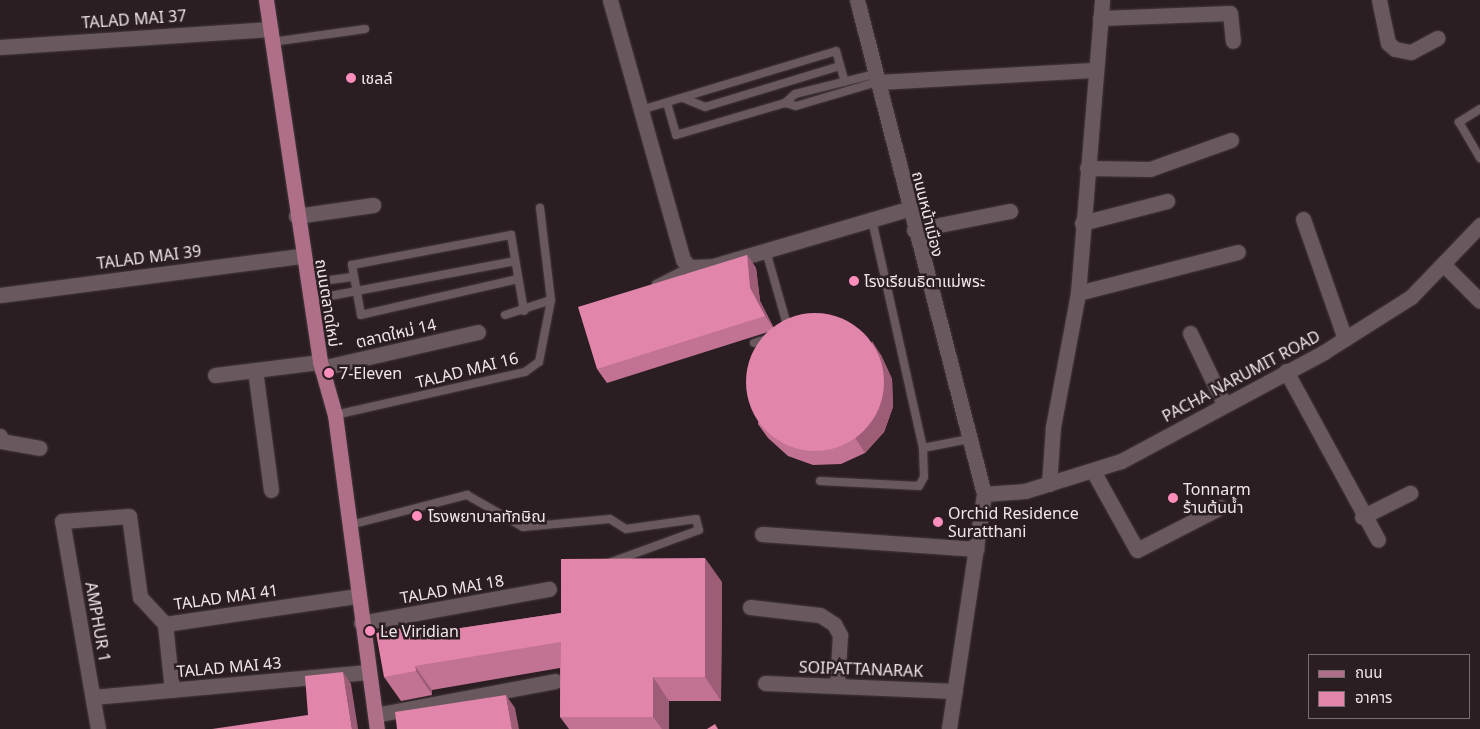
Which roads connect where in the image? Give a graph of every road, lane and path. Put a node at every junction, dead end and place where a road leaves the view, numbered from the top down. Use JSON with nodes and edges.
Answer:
{"nodes":[{"id":1,"x":266,"y":0,"type":"edge"},
{"id":2,"x":610,"y":0,"type":"edge"},
{"id":3,"x":858,"y":0,"type":"edge"},
{"id":4,"x":1102,"y":0,"type":"edge"},
{"id":5,"x":1379,"y":0,"type":"edge"},
{"id":6,"x":1100,"y":18,"type":"junction"},
{"id":7,"x":364,"y":29,"type":"dead end"},
{"id":8,"x":271,"y":35,"type":"junction"},
{"id":9,"x":1437,"y":38,"type":"dead end"},
{"id":10,"x":1233,"y":41,"type":"dead end"},
{"id":11,"x":0,"y":47,"type":"edge"},
{"id":12,"x":840,"y":66,"type":"junction"},
{"id":13,"x":1094,"y":70,"type":"junction"},
{"id":14,"x":876,"y":78,"type":"junction"},
{"id":15,"x":845,"y":82,"type":"junction"},
{"id":16,"x":683,"y":98,"type":"junction"},
{"id":17,"x":667,"y":103,"type":"junction"},
{"id":18,"x":784,"y":103,"type":"junction"},
{"id":19,"x":1480,"y":109,"type":"edge"},
{"id":20,"x":641,"y":110,"type":"junction"},
{"id":21,"x":1231,"y":140,"type":"dead end"},
{"id":22,"x":1480,"y":158,"type":"edge"},
{"id":23,"x":1086,"y":168,"type":"junction"},
{"id":24,"x":1167,"y":201,"type":"dead end"},
{"id":25,"x":373,"y":205,"type":"dead end"},
{"id":26,"x":540,"y":208,"type":"dead end"},
{"id":27,"x":908,"y":209,"type":"junction"},
{"id":28,"x":1010,"y":211,"type":"dead end"},
{"id":29,"x":296,"y":216,"type":"junction"},
{"id":30,"x":1303,"y":219,"type":"dead end"},
{"id":31,"x":872,"y":220,"type":"junction"},
{"id":32,"x":1082,"y":223,"type":"junction"},
{"id":33,"x":1480,"y":225,"type":"edge"},
{"id":34,"x":914,"y":230,"type":"junction"},
{"id":35,"x":766,"y":251,"type":"junction"},
{"id":36,"x":1238,"y":252,"type":"dead end"},
{"id":37,"x":302,"y":256,"type":"junction"},
{"id":38,"x":515,"y":262,"type":"junction"},
{"id":39,"x":1445,"y":266,"type":"junction"},
{"id":40,"x":690,"y":267,"type":"junction"},
{"id":41,"x":353,"y":277,"type":"junction"},
{"id":42,"x":518,"y":279,"type":"junction"},
{"id":43,"x":306,"y":283,"type":"junction"},
{"id":44,"x":648,"y":288,"type":"edge"},
{"id":45,"x":1078,"y":293,"type":"junction"},
{"id":46,"x":356,"y":294,"type":"junction"},
{"id":47,"x":0,"y":295,"type":"edge"},
{"id":48,"x":309,"y":300,"type":"junction"},
{"id":49,"x":551,"y":300,"type":"junction"},
{"id":50,"x":1480,"y":301,"type":"edge"},
{"id":51,"x":524,"y":310,"type":"junction"},
{"id":52,"x":505,"y":315,"type":"dead end"},
{"id":53,"x":478,"y":332,"type":"dead end"},
{"id":54,"x":1190,"y":333,"type":"dead end"},
{"id":55,"x":1345,"y":339,"type":"junction"},
{"id":56,"x":754,"y":343,"type":"dead end"},
{"id":57,"x":320,"y":365,"type":"junction"},
{"id":58,"x":255,"y":370,"type":"junction"},
{"id":59,"x":1286,"y":371,"type":"junction"},
{"id":60,"x":215,"y":375,"type":"dead end"},
{"id":61,"x":1224,"y":404,"type":"junction"},
{"id":62,"x":335,"y":416,"type":"junction"},
{"id":63,"x":0,"y":436,"type":"edge"},
{"id":64,"x":969,"y":439,"type":"junction"},
{"id":65,"x":39,"y":448,"type":"dead end"},
{"id":66,"x":923,"y":448,"type":"junction"},
{"id":67,"x":1093,"y":471,"type":"junction"},
{"id":68,"x":820,"y":481,"type":"dead end"},
{"id":69,"x":1048,"y":484,"type":"junction"},
{"id":70,"x":271,"y":490,"type":"dead end"},
{"id":71,"x":1410,"y":493,"type":"dead end"},
{"id":72,"x":984,"y":494,"type":"junction"},
{"id":73,"x":1221,"y":507,"type":"dead end"},
{"id":74,"x":1362,"y":517,"type":"junction"},
{"id":75,"x":62,"y":521,"type":"joint"},
{"id":76,"x":350,"y":526,"type":"junction"},
{"id":77,"x":762,"y":534,"type":"dead end"},
{"id":78,"x":1378,"y":540,"type":"dead end"},
{"id":79,"x":976,"y":549,"type":"junction"},
{"id":80,"x":597,"y":567,"type":"edge"},
{"id":81,"x":549,"y":589,"type":"dead end"},
{"id":82,"x":356,"y":596,"type":"junction"},
{"id":83,"x":750,"y":607,"type":"dead end"},
{"id":84,"x":361,"y":623,"type":"junction"},
{"id":85,"x":165,"y":624,"type":"junction"},
{"id":86,"x":368,"y":672,"type":"junction"},
{"id":87,"x":555,"y":681,"type":"dead end"},
{"id":88,"x":765,"y":683,"type":"dead end"},
{"id":89,"x":837,"y":686,"type":"junction"},
{"id":90,"x":172,"y":690,"type":"junction"},
{"id":91,"x":955,"y":691,"type":"junction"},
{"id":92,"x":93,"y":697,"type":"junction"},
{"id":93,"x":376,"y":722,"type":"edge"},
{"id":94,"x":98,"y":729,"type":"edge"},
{"id":95,"x":949,"y":729,"type":"edge"}],
"edges":[{"from":1,"to":8,"type":"main road","name":"ถนนตลาดใหม่"},
{"from":2,"to":20,"type":"street"},
{"from":3,"to":14,"type":"street","name":"ถนนหน้าเมือง"},
{"from":4,"to":6,"type":"street"},
{"from":5,"to":9,"type":"street"},
{"from":6,"to":10,"type":"street"},
{"from":6,"to":13,"type":"street"},
{"from":7,"to":8,"type":"lane"},
{"from":8,"to":11,"type":"street","name":"TALAD MAI 37"},
{"from":8,"to":29,"type":"main road","name":"ถนนตลาดใหม่"},
{"from":12,"to":15,"type":"lane"},
{"from":12,"to":16,"type":"lane"},
{"from":12,"to":16,"type":"lane"},
{"from":13,"to":14,"type":"street"},
{"from":13,"to":23,"type":"street"},
{"from":14,"to":15,"type":"lane"},
{"from":14,"to":18,"type":"lane"},
{"from":14,"to":27,"type":"street","name":"ถนนหน้าเมือง"},
{"from":15,"to":18,"type":"lane"},
{"from":16,"to":17,"type":"lane"},
{"from":17,"to":18,"type":"lane"},
{"from":17,"to":20,"type":"lane"},
{"from":19,"to":22,"type":"lane"},
{"from":20,"to":40,"type":"street"},
{"from":21,"to":23,"type":"street"},
{"from":23,"to":32,"type":"street"},
{"from":24,"to":32,"type":"street"},
{"from":25,"to":29,"type":"street"},
{"from":26,"to":49,"type":"lane","name":"TALAD MAI 16"},
{"from":27,"to":31,"type":"street"},
{"from":27,"to":34,"type":"street","name":"ถนนหน้าเมือง"},
{"from":28,"to":34,"type":"street"},
{"from":29,"to":37,"type":"main road","name":"ถนนตลาดใหม่"},
{"from":30,"to":55,"type":"street"},
{"from":31,"to":35,"type":"street"},
{"from":31,"to":66,"type":"lane"},
{"from":32,"to":45,"type":"street"},
{"from":33,"to":39,"type":"street","name":"PACHA NARUMIT ROAD"},
{"from":34,"to":64,"type":"street","name":"ถนนหน้าเมือง"},
{"from":35,"to":40,"type":"street"},
{"from":35,"to":56,"type":"lane"},
{"from":36,"to":45,"type":"street"},
{"from":37,"to":43,"type":"main road","name":"ถนนตลาดใหม่"},
{"from":37,"to":47,"type":"street","name":"TALAD MAI 39"},
{"from":38,"to":41,"type":"lane"},
{"from":38,"to":42,"type":"lane"},
{"from":38,"to":46,"type":"lane"},
{"from":39,"to":50,"type":"street"},
{"from":39,"to":55,"type":"street","name":"PACHA NARUMIT ROAD"},
{"from":40,"to":44,"type":"lane"},
{"from":41,"to":43,"type":"lane"},
{"from":41,"to":46,"type":"lane"},
{"from":42,"to":46,"type":"lane"},
{"from":42,"to":51,"type":"lane"},
{"from":43,"to":48,"type":"main road","name":"ถนนตลาดใหม่"},
{"from":45,"to":69,"type":"street"},
{"from":46,"to":48,"type":"lane"},
{"from":48,"to":57,"type":"main road","name":"ถนนตลาดใหม่"},
{"from":49,"to":51,"type":"lane"},
{"from":49,"to":62,"type":"lane","name":"TALAD MAI 16"},
{"from":51,"to":52,"type":"lane"},
{"from":53,"to":57,"type":"street","name":"ตลาดใหม่ 14"},
{"from":54,"to":61,"type":"street"},
{"from":55,"to":59,"type":"street","name":"PACHA NARUMIT ROAD"},
{"from":57,"to":58,"type":"street","name":"ตลาดใหม่ 14"},
{"from":57,"to":62,"type":"main road","name":"ถนนตลาดใหม่"},
{"from":58,"to":60,"type":"street","name":"ตลาดใหม่ 14"},
{"from":58,"to":70,"type":"street"},
{"from":59,"to":61,"type":"street","name":"PACHA NARUMIT ROAD"},
{"from":59,"to":74,"type":"street"},
{"from":61,"to":67,"type":"street","name":"PACHA NARUMIT ROAD"},
{"from":62,"to":76,"type":"main road","name":"ถนนตลาดใหม่"},
{"from":63,"to":65,"type":"street"},
{"from":64,"to":66,"type":"lane"},
{"from":64,"to":72,"type":"street","name":"ถนนหน้าเมือง"},
{"from":66,"to":68,"type":"lane"},
{"from":67,"to":69,"type":"street","name":"PACHA NARUMIT ROAD"},
{"from":67,"to":73,"type":"street"},
{"from":69,"to":72,"type":"street","name":"PACHA NARUMIT ROAD"},
{"from":71,"to":74,"type":"street"},
{"from":72,"to":79,"type":"street"},
{"from":74,"to":78,"type":"street"},
{"from":75,"to":85,"type":"street","name":"TALAD MAI 41"},
{"from":75,"to":92,"type":"street","name":"AMPHUR 1"},
{"from":76,"to":80,"type":"lane"},
{"from":76,"to":82,"type":"main road","name":"ถนนตลาดใหม่"},
{"from":77,"to":79,"type":"street"},
{"from":79,"to":91,"type":"street"},
{"from":81,"to":84,"type":"street","name":"TALAD MAI 18"},
{"from":82,"to":84,"type":"main road","name":"ถนนตลาดใหม่"},
{"from":82,"to":85,"type":"street","name":"TALAD MAI 41"},
{"from":83,"to":89,"type":"street"},
{"from":84,"to":86,"type":"main road","name":"ถนนตลาดใหม่"},
{"from":85,"to":90,"type":"street"},
{"from":86,"to":90,"type":"street","name":"TALAD MAI 43"},
{"from":86,"to":93,"type":"main road","name":"ถนนตลาดใหม่"},
{"from":87,"to":93,"type":"street"},
{"from":88,"to":89,"type":"street","name":"SOIPATTANARAK"},
{"from":89,"to":91,"type":"street","name":"SOIPATTANARAK"},
{"from":90,"to":92,"type":"street","name":"TALAD MAI 43"},
{"from":91,"to":95,"type":"street"},
{"from":92,"to":94,"type":"street","name":"AMPHUR 1"}]}
